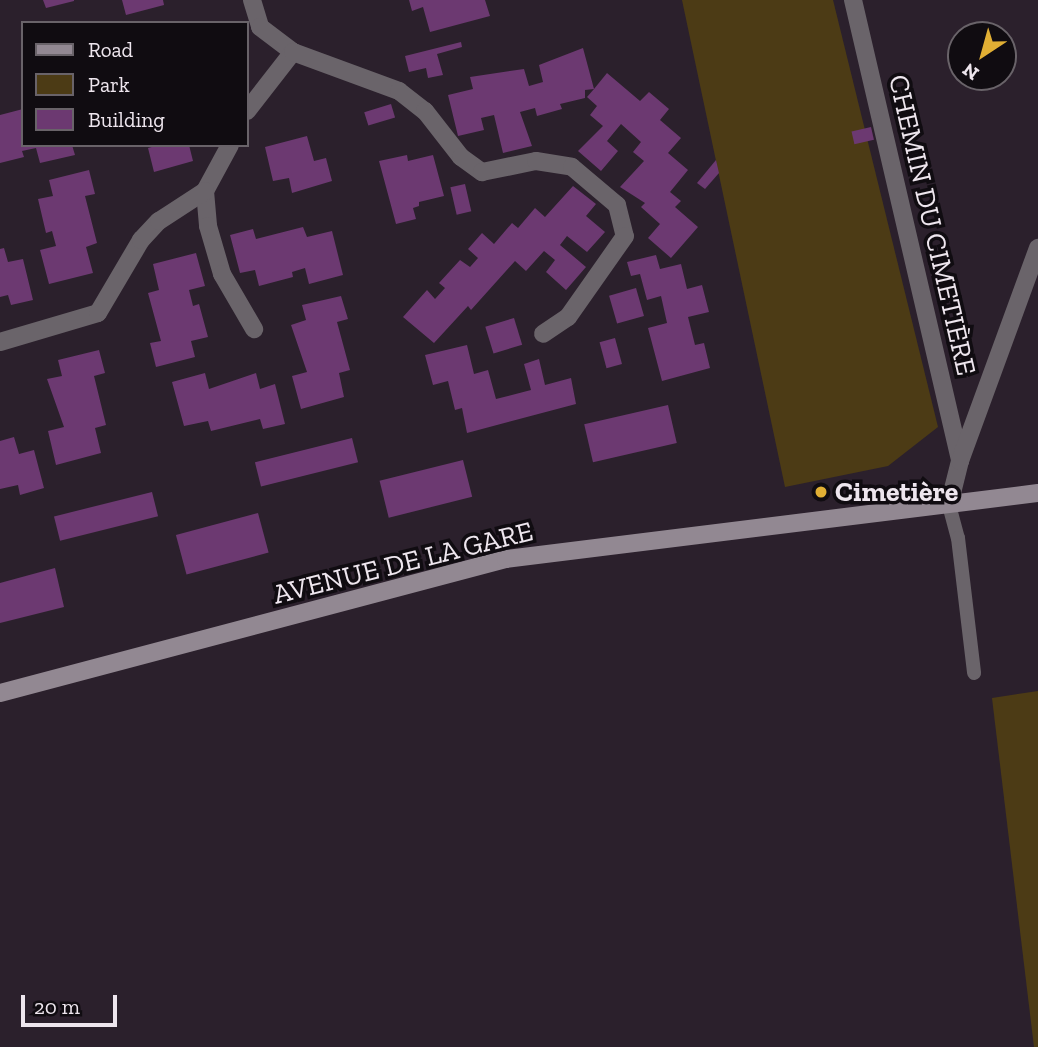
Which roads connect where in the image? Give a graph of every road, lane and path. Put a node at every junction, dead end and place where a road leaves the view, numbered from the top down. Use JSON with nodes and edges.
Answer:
{"nodes":[{"id":1,"x":252,"y":0,"type":"edge"},
{"id":2,"x":853,"y":0,"type":"edge"},
{"id":3,"x":293,"y":52,"type":"junction"},
{"id":4,"x":248,"y":110,"type":"edge"},
{"id":5,"x":229,"y":147,"type":"edge"},
{"id":6,"x":205,"y":191,"type":"junction"},
{"id":7,"x":1038,"y":248,"type":"edge"},
{"id":8,"x":254,"y":329,"type":"dead end"},
{"id":9,"x":543,"y":334,"type":"dead end"},
{"id":10,"x":0,"y":342,"type":"edge"},
{"id":11,"x":960,"y":461,"type":"junction"},
{"id":12,"x":1038,"y":493,"type":"edge"},
{"id":13,"x":950,"y":505,"type":"junction"},
{"id":14,"x":974,"y":673,"type":"dead end"},
{"id":15,"x":0,"y":693,"type":"edge"}],
"edges":[{"from":1,"to":3,"type":"street"},
{"from":2,"to":11,"type":"street","name":"CHEMIN DU CIMETIÈRE"},
{"from":3,"to":4,"type":"street"},
{"from":3,"to":9,"type":"street"},
{"from":5,"to":6,"type":"street"},
{"from":6,"to":8,"type":"street"},
{"from":6,"to":10,"type":"street"},
{"from":7,"to":11,"type":"street"},
{"from":11,"to":13,"type":"street"},
{"from":12,"to":13,"type":"street","name":"AVENUE DE LA GARE"},
{"from":13,"to":14,"type":"lane"},
{"from":13,"to":15,"type":"street","name":"AVENUE DE LA GARE"}]}
